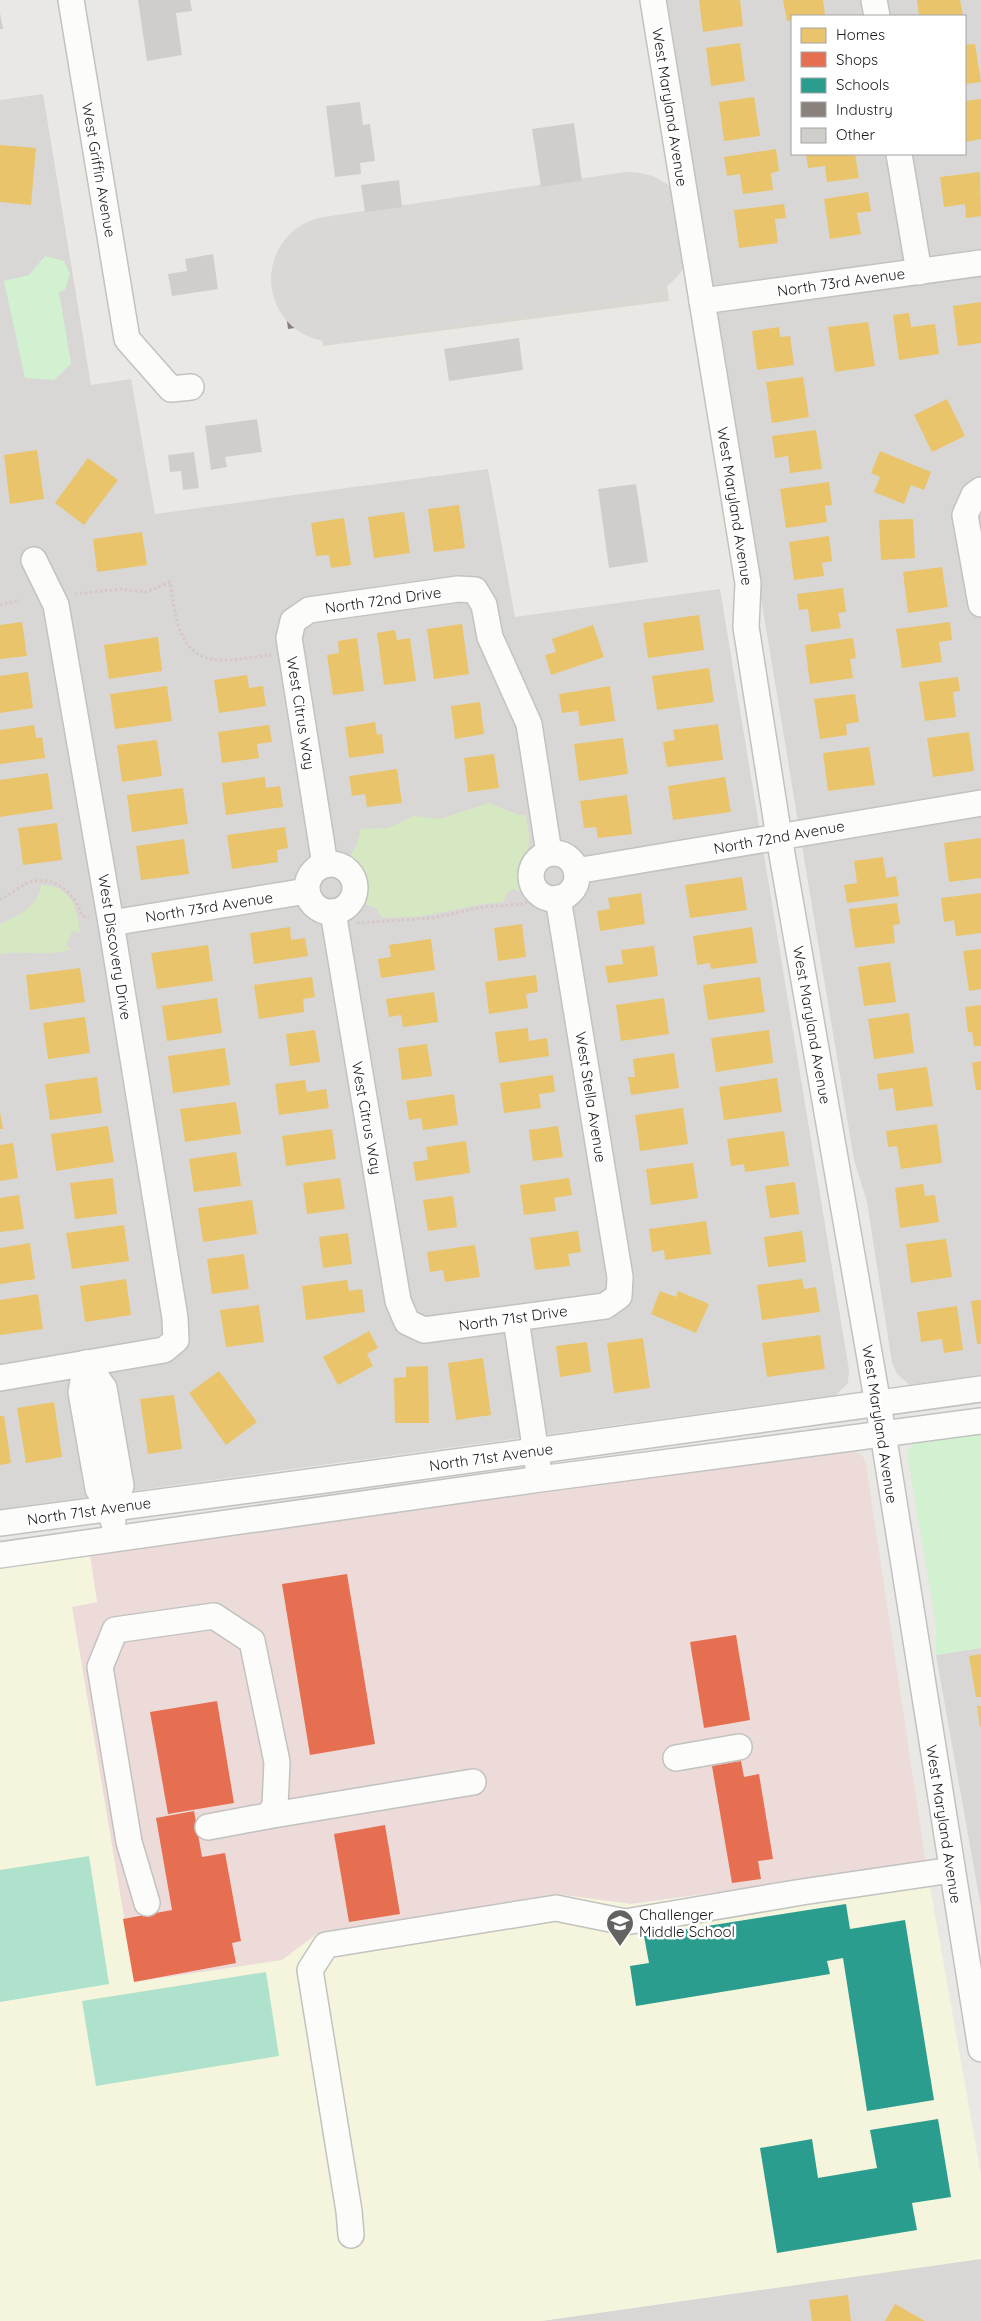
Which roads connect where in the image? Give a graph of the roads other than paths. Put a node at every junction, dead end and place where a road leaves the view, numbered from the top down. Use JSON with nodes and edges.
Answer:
{"nodes":[{"id":1,"x":71,"y":0,"type":"edge"},
{"id":2,"x":652,"y":0,"type":"edge"},
{"id":3,"x":874,"y":0,"type":"edge"},
{"id":4,"x":877,"y":15,"type":"edge"},
{"id":5,"x":899,"y":155,"type":"edge"},
{"id":6,"x":981,"y":263,"type":"edge"},
{"id":7,"x":919,"y":272,"type":"junction"},
{"id":8,"x":702,"y":301,"type":"junction"},
{"id":9,"x":191,"y":387,"type":"dead end"},
{"id":10,"x":977,"y":493,"type":"edge"},
{"id":11,"x":34,"y":560,"type":"dead end"},
{"id":12,"x":981,"y":604,"type":"edge"},
{"id":13,"x":293,"y":621,"type":"joint"},
{"id":14,"x":981,"y":803,"type":"edge"},
{"id":15,"x":779,"y":837,"type":"junction"},
{"id":16,"x":549,"y":853,"type":"junction"},
{"id":17,"x":325,"y":865,"type":"junction"},
{"id":18,"x":576,"y":871,"type":"junction"},
{"id":19,"x":307,"y":891,"type":"junction"},
{"id":20,"x":547,"y":901,"type":"junction"},
{"id":21,"x":344,"y":914,"type":"junction"},
{"id":22,"x":101,"y":920,"type":"junction"},
{"id":23,"x":619,"y":1296,"type":"joint"},
{"id":24,"x":516,"y":1319,"type":"junction"},
{"id":25,"x":407,"y":1322,"type":"joint"},
{"id":26,"x":86,"y":1363,"type":"junction"},
{"id":27,"x":0,"y":1378,"type":"edge"},
{"id":28,"x":981,"y":1388,"type":"edge"},
{"id":29,"x":877,"y":1403,"type":"junction"},
{"id":30,"x":981,"y":1421,"type":"edge"},
{"id":31,"x":882,"y":1433,"type":"junction"},
{"id":32,"x":535,"y":1450,"type":"junction"},
{"id":33,"x":540,"y":1479,"type":"junction"},
{"id":34,"x":112,"y":1508,"type":"junction"},
{"id":35,"x":0,"y":1523,"type":"edge"},
{"id":36,"x":115,"y":1539,"type":"junction"},
{"id":37,"x":0,"y":1554,"type":"edge"},
{"id":38,"x":739,"y":1747,"type":"dead end"},
{"id":39,"x":676,"y":1758,"type":"dead end"},
{"id":40,"x":474,"y":1782,"type":"dead end"},
{"id":41,"x":267,"y":1816,"type":"junction"},
{"id":42,"x":208,"y":1827,"type":"dead end"},
{"id":43,"x":952,"y":1870,"type":"junction"},
{"id":44,"x":147,"y":1903,"type":"dead end"},
{"id":45,"x":972,"y":1932,"type":"edge"},
{"id":46,"x":981,"y":2049,"type":"edge"},
{"id":47,"x":351,"y":2235,"type":"dead end"}],
"edges":[{"from":1,"to":9,"type":"street","name":"West Griffin Avenue"},
{"from":2,"to":8,"type":"street","name":"West Maryland Avenue"},
{"from":3,"to":4,"type":"street"},
{"from":5,"to":7,"type":"street"},
{"from":6,"to":7,"type":"street","name":"North 73rd Avenue"},
{"from":7,"to":8,"type":"street","name":"North 73rd Avenue"},
{"from":8,"to":15,"type":"street","name":"West Maryland Avenue"},
{"from":10,"to":12,"type":"street"},
{"from":11,"to":22,"type":"street","name":"West Discovery Drive"},
{"from":13,"to":16,"type":"street","name":"North 72nd Drive"},
{"from":13,"to":17,"type":"street","name":"West Citrus Way"},
{"from":14,"to":15,"type":"street","name":"North 72nd Avenue"},
{"from":15,"to":18,"type":"street","name":"North 72nd Avenue"},
{"from":15,"to":29,"type":"street","name":"West Maryland Avenue"},
{"from":16,"to":18,"type":"street"},
{"from":16,"to":20,"type":"street"},
{"from":17,"to":19,"type":"street"},
{"from":17,"to":21,"type":"street"},
{"from":18,"to":20,"type":"street"},
{"from":19,"to":21,"type":"street"},
{"from":19,"to":22,"type":"street","name":"North 73rd Avenue"},
{"from":20,"to":23,"type":"street","name":"West Stella Avenue"},
{"from":21,"to":25,"type":"street","name":"West Citrus Way"},
{"from":22,"to":26,"type":"street","name":"West Discovery Drive"},
{"from":23,"to":24,"type":"street","name":"North 71st Drive"},
{"from":24,"to":25,"type":"street","name":"North 71st Drive"},
{"from":24,"to":32,"type":"street"},
{"from":26,"to":27,"type":"street"},
{"from":26,"to":34,"type":"street"},
{"from":28,"to":29,"type":"street","name":"North 71st Avenue"},
{"from":29,"to":31,"type":"street","name":"West Maryland Avenue"},
{"from":29,"to":32,"type":"street","name":"North 71st Avenue"},
{"from":30,"to":31,"type":"street","name":"North 71st Avenue"},
{"from":31,"to":33,"type":"street","name":"North 71st Avenue"},
{"from":31,"to":43,"type":"street","name":"West Maryland Avenue"},
{"from":32,"to":33,"type":"street"},
{"from":32,"to":34,"type":"street","name":"North 71st Avenue"},
{"from":33,"to":36,"type":"street","name":"North 71st Avenue"},
{"from":34,"to":35,"type":"street","name":"North 71st Avenue"},
{"from":34,"to":36,"type":"street"},
{"from":36,"to":37,"type":"street","name":"North 71st Avenue"},
{"from":38,"to":39,"type":"street"},
{"from":40,"to":41,"type":"street"},
{"from":41,"to":42,"type":"street"},
{"from":41,"to":44,"type":"street"},
{"from":43,"to":45,"type":"street","name":"West Maryland Avenue"},
{"from":43,"to":47,"type":"street"},
{"from":45,"to":46,"type":"street","name":"West Maryland Avenue"}]}
